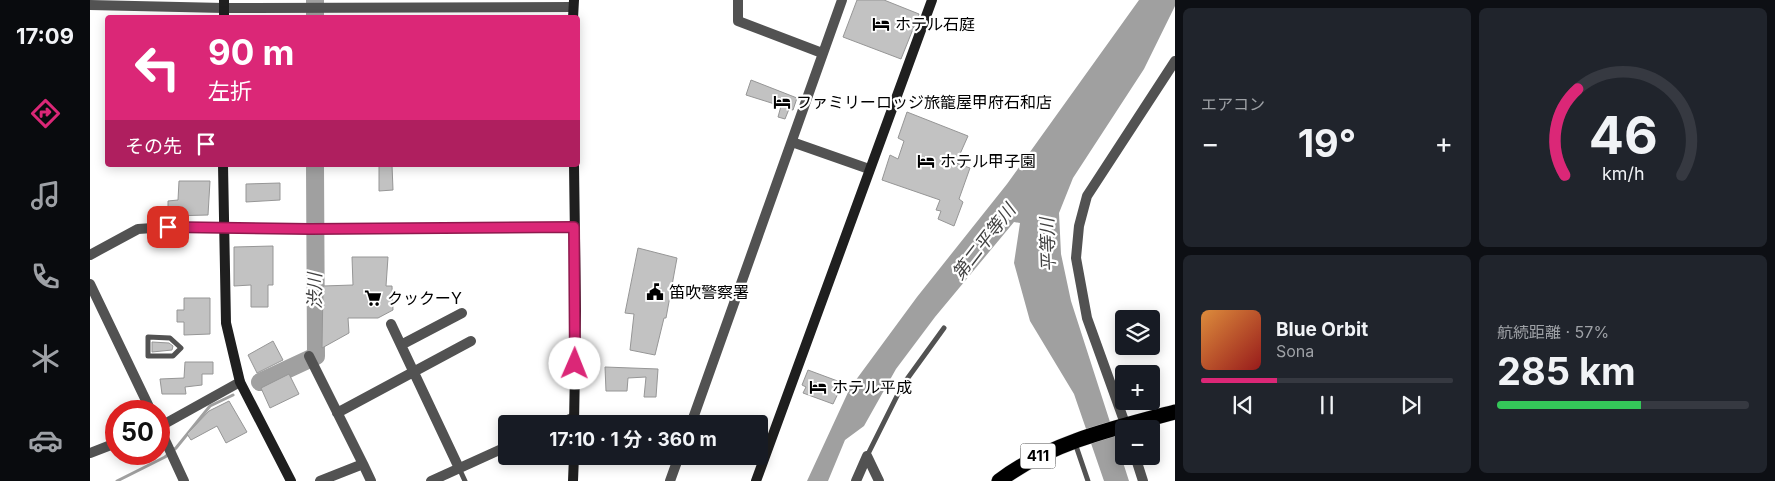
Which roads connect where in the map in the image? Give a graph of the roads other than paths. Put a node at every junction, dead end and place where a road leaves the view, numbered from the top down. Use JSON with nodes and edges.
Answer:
{"nodes":[{"id":1,"x":738,"y":0,"type":"edge"},
{"id":2,"x":842,"y":0,"type":"edge"},
{"id":3,"x":932,"y":0,"type":"edge"},
{"id":4,"x":90,"y":5,"type":"edge"},
{"id":5,"x":313,"y":6,"type":"edge"},
{"id":6,"x":224,"y":8,"type":"edge"},
{"id":7,"x":574,"y":8,"type":"edge"},
{"id":8,"x":822,"y":53,"type":"junction"},
{"id":9,"x":1175,"y":61,"type":"edge"},
{"id":10,"x":792,"y":142,"type":"junction"},
{"id":11,"x":223,"y":167,"type":"edge"},
{"id":12,"x":574,"y":167,"type":"edge"},
{"id":13,"x":869,"y":169,"type":"junction"},
{"id":14,"x":224,"y":227,"type":"junction"},
{"id":15,"x":574,"y":227,"type":"junction"},
{"id":16,"x":90,"y":255,"type":"edge"},
{"id":17,"x":90,"y":284,"type":"edge"},
{"id":18,"x":462,"y":313,"type":"dead end"},
{"id":19,"x":391,"y":324,"type":"dead end"},
{"id":20,"x":944,"y":328,"type":"dead end"},
{"id":21,"x":471,"y":341,"type":"dead end"},
{"id":22,"x":401,"y":345,"type":"junction"},
{"id":23,"x":181,"y":348,"type":"joint"},
{"id":24,"x":310,"y":358,"type":"dead end"},
{"id":25,"x":414,"y":372,"type":"junction"},
{"id":26,"x":240,"y":382,"type":"junction"},
{"id":27,"x":146,"y":400,"type":"edge"},
{"id":28,"x":337,"y":412,"type":"junction"},
{"id":29,"x":1175,"y":412,"type":"edge"},
{"id":30,"x":574,"y":415,"type":"edge"},
{"id":31,"x":694,"y":415,"type":"edge"},
{"id":32,"x":1123,"y":420,"type":"edge"},
{"id":33,"x":1148,"y":420,"type":"edge"},
{"id":34,"x":170,"y":421,"type":"edge"},
{"id":35,"x":1115,"y":430,"type":"edge"},
{"id":36,"x":1078,"y":441,"type":"junction"},
{"id":37,"x":105,"y":447,"type":"edge"},
{"id":38,"x":498,"y":451,"type":"edge"},
{"id":39,"x":170,"y":452,"type":"edge"},
{"id":40,"x":90,"y":453,"type":"edge"},
{"id":41,"x":867,"y":456,"type":"junction"},
{"id":42,"x":363,"y":464,"type":"junction"},
{"id":43,"x":574,"y":465,"type":"edge"},
{"id":44,"x":676,"y":465,"type":"edge"},
{"id":45,"x":1138,"y":465,"type":"edge"},
{"id":46,"x":459,"y":468,"type":"junction"},
{"id":47,"x":184,"y":481,"type":"edge"},
{"id":48,"x":291,"y":481,"type":"edge"},
{"id":49,"x":320,"y":481,"type":"edge"},
{"id":50,"x":371,"y":481,"type":"edge"},
{"id":51,"x":430,"y":481,"type":"edge"},
{"id":52,"x":465,"y":481,"type":"edge"},
{"id":53,"x":573,"y":481,"type":"edge"},
{"id":54,"x":670,"y":481,"type":"edge"},
{"id":55,"x":756,"y":481,"type":"edge"},
{"id":56,"x":856,"y":481,"type":"edge"},
{"id":57,"x":879,"y":481,"type":"edge"},
{"id":58,"x":999,"y":481,"type":"edge"},
{"id":59,"x":1088,"y":481,"type":"edge"},
{"id":60,"x":1143,"y":481,"type":"edge"}],
"edges":[{"from":1,"to":8,"type":"street"},
{"from":2,"to":8,"type":"street"},
{"from":3,"to":13,"type":"street"},
{"from":4,"to":6,"type":"street"},
{"from":5,"to":6,"type":"street"},
{"from":5,"to":7,"type":"street"},
{"from":8,"to":10,"type":"street"},
{"from":9,"to":32,"type":"street"},
{"from":10,"to":13,"type":"street"},
{"from":10,"to":31,"type":"street"},
{"from":11,"to":14,"type":"street"},
{"from":12,"to":15,"type":"street"},
{"from":13,"to":55,"type":"street"},
{"from":14,"to":15,"type":"street"},
{"from":14,"to":16,"type":"street"},
{"from":14,"to":26,"type":"street"},
{"from":15,"to":30,"type":"street"},
{"from":17,"to":27,"type":"street"},
{"from":18,"to":22,"type":"street"},
{"from":19,"to":22,"type":"street"},
{"from":20,"to":41,"type":"lane"},
{"from":21,"to":25,"type":"street"},
{"from":22,"to":25,"type":"street"},
{"from":23,"to":23,"type":"lane"},
{"from":24,"to":28,"type":"street"},
{"from":25,"to":28,"type":"street"},
{"from":25,"to":46,"type":"street"},
{"from":26,"to":34,"type":"street"},
{"from":26,"to":48,"type":"street"},
{"from":28,"to":42,"type":"street"},
{"from":29,"to":33,"type":"highway","number":"411"},
{"from":35,"to":36,"type":"highway","number":"411"},
{"from":36,"to":58,"type":"highway","number":"411"},
{"from":36,"to":59,"type":"lane"},
{"from":37,"to":40,"type":"street"},
{"from":38,"to":46,"type":"street"},
{"from":39,"to":47,"type":"street"},
{"from":41,"to":56,"type":"street"},
{"from":41,"to":57,"type":"street"},
{"from":42,"to":49,"type":"street"},
{"from":42,"to":50,"type":"street"},
{"from":43,"to":53,"type":"street"},
{"from":44,"to":54,"type":"street"},
{"from":45,"to":60,"type":"street"},
{"from":46,"to":51,"type":"street"},
{"from":46,"to":52,"type":"lane"}]}
